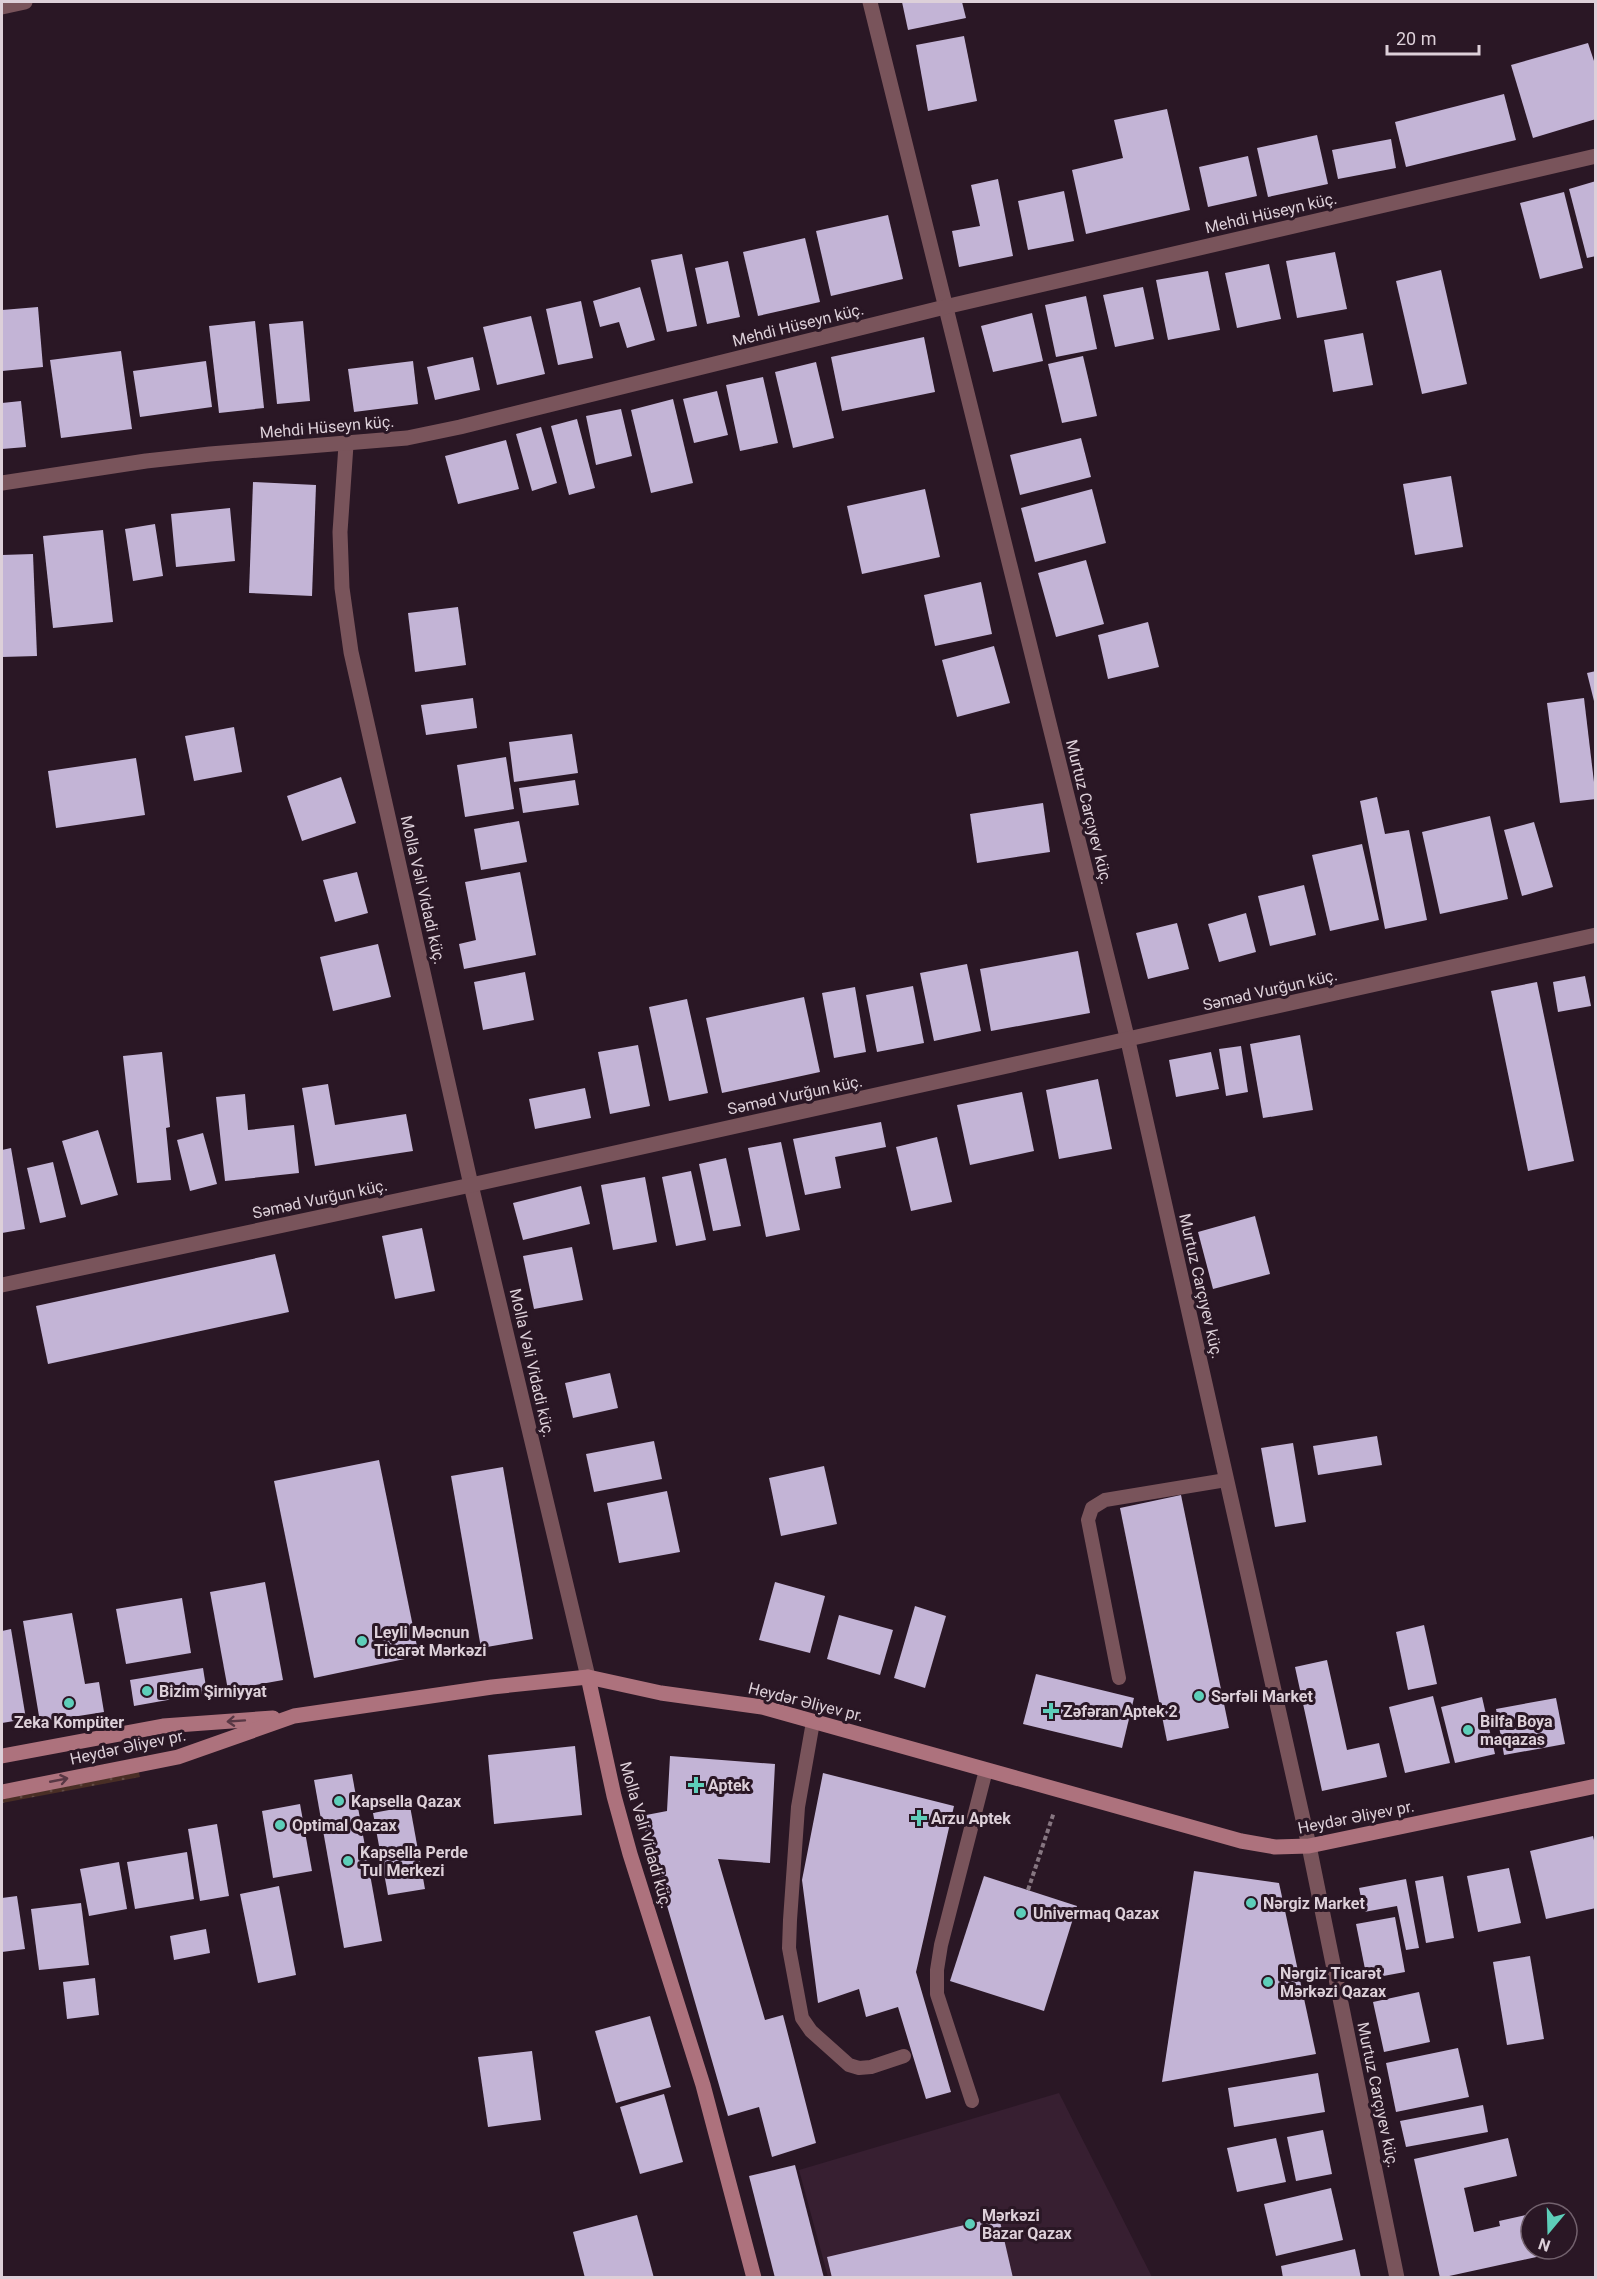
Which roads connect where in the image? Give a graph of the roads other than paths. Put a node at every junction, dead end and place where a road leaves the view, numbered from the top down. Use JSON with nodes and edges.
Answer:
{"nodes":[{"id":1,"x":25,"y":2,"type":"edge"},
{"id":2,"x":870,"y":2,"type":"edge"},
{"id":3,"x":2,"y":7,"type":"edge"},
{"id":4,"x":1596,"y":156,"type":"edge"},
{"id":5,"x":945,"y":307,"type":"junction"},
{"id":6,"x":346,"y":445,"type":"junction"},
{"id":7,"x":2,"y":483,"type":"edge"},
{"id":8,"x":1596,"y":935,"type":"edge"},
{"id":9,"x":1128,"y":1041,"type":"junction"},
{"id":10,"x":471,"y":1185,"type":"junction"},
{"id":11,"x":2,"y":1285,"type":"edge"},
{"id":12,"x":1226,"y":1480,"type":"junction"},
{"id":13,"x":588,"y":1677,"type":"junction"},
{"id":14,"x":1119,"y":1678,"type":"dead end"},
{"id":15,"x":294,"y":1716,"type":"junction"},
{"id":16,"x":813,"y":1722,"type":"junction"},
{"id":17,"x":2,"y":1756,"type":"edge"},
{"id":18,"x":986,"y":1770,"type":"junction"},
{"id":19,"x":1596,"y":1786,"type":"edge"},
{"id":20,"x":2,"y":1792,"type":"edge"},
{"id":21,"x":1309,"y":1846,"type":"junction"},
{"id":22,"x":904,"y":2056,"type":"dead end"},
{"id":23,"x":972,"y":2101,"type":"dead end"},
{"id":24,"x":754,"y":2277,"type":"edge"},
{"id":25,"x":1397,"y":2277,"type":"edge"}],
"edges":[{"from":1,"to":3,"type":"street"},
{"from":2,"to":5,"type":"street","name":"Murtuz Carçıyev küç."},
{"from":4,"to":5,"type":"street","name":"Mehdi Hüseyn küç."},
{"from":5,"to":6,"type":"street","name":"Mehdi Hüseyn küç."},
{"from":5,"to":9,"type":"street","name":"Murtuz Carçıyev küç."},
{"from":6,"to":7,"type":"street","name":"Mehdi Hüseyn küç."},
{"from":6,"to":10,"type":"street","name":"Molla Vəli Vidadi küç."},
{"from":8,"to":9,"type":"street","name":"Səməd Vurğun küç."},
{"from":9,"to":10,"type":"street","name":"Səməd Vurğun küç."},
{"from":9,"to":12,"type":"street","name":"Murtuz Carçıyev küç."},
{"from":10,"to":11,"type":"street","name":"Səməd Vurğun küç."},
{"from":10,"to":13,"type":"street","name":"Molla Vəli Vidadi küç."},
{"from":12,"to":14,"type":"lane"},
{"from":12,"to":21,"type":"street","name":"Murtuz Carçıyev küç."},
{"from":13,"to":15,"type":"main road","name":"Heydər Əliyev pr."},
{"from":13,"to":16,"type":"main road","name":"Heydər Əliyev pr."},
{"from":13,"to":24,"type":"main road","name":"Molla Vəli Vidadi küç."},
{"from":15,"to":17,"type":"main road","one_way":true},
{"from":20,"to":15,"type":"main road","name":"Heydər Əliyev pr.","one_way":true},
{"from":16,"to":18,"type":"main road","name":"Heydər Əliyev pr."},
{"from":16,"to":22,"type":"lane"},
{"from":18,"to":21,"type":"main road","name":"Heydər Əliyev pr."},
{"from":18,"to":23,"type":"lane"},
{"from":19,"to":21,"type":"main road","name":"Heydər Əliyev pr."},
{"from":21,"to":25,"type":"street","name":"Murtuz Carçıyev küç."}]}
